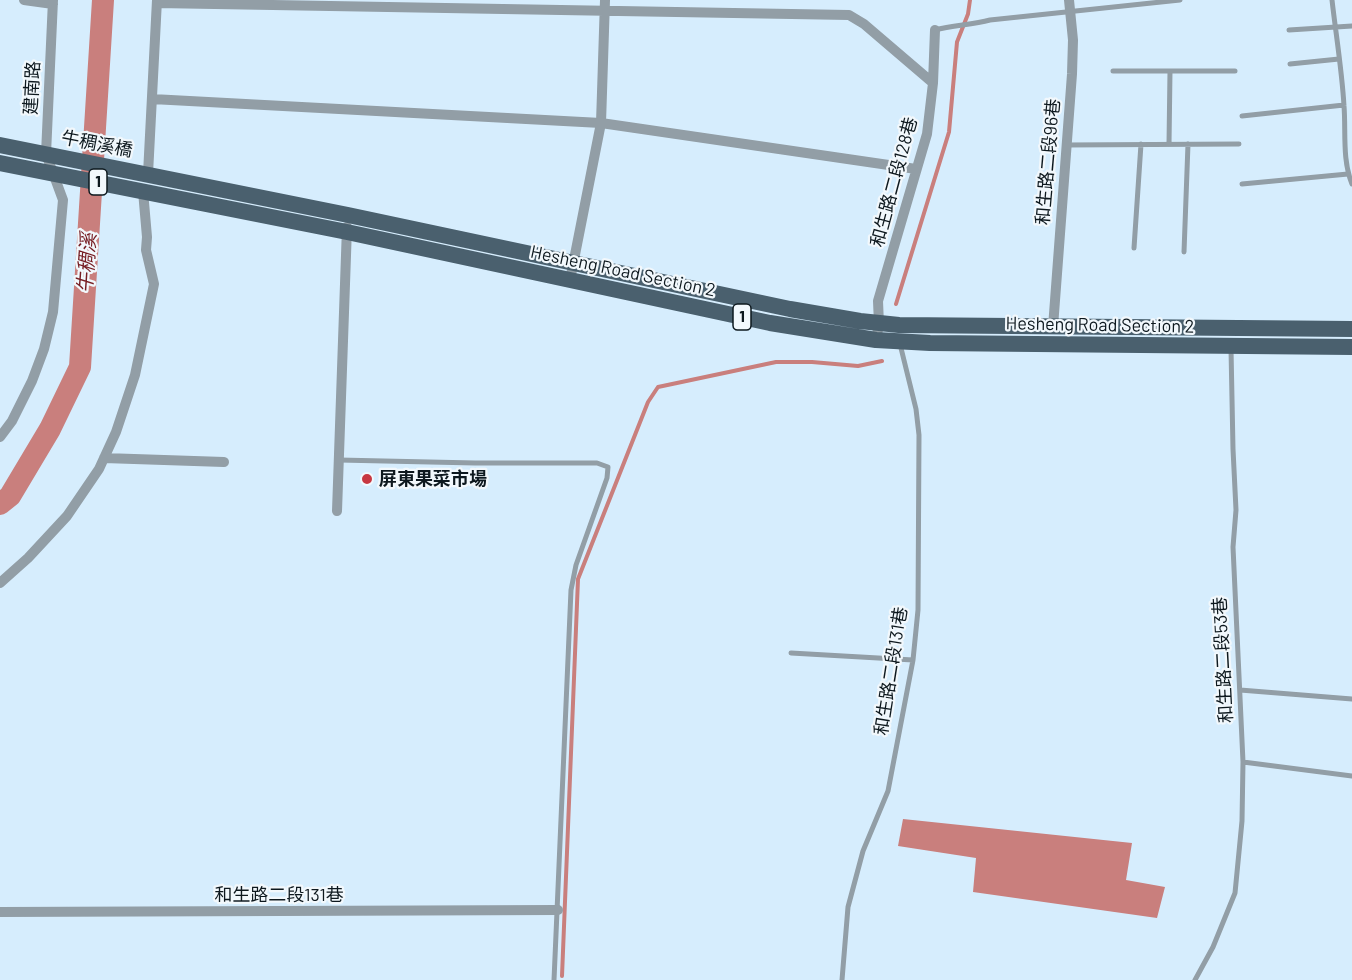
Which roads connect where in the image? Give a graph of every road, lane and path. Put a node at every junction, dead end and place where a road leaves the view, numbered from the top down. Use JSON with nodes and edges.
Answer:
{"nodes":[{"id":1,"x":24,"y":0,"type":"edge"},
{"id":2,"x":1070,"y":0,"type":"edge"},
{"id":3,"x":1180,"y":0,"type":"edge"},
{"id":4,"x":1332,"y":0,"type":"edge"},
{"id":5,"x":157,"y":1,"type":"edge"},
{"id":6,"x":53,"y":2,"type":"edge"},
{"id":7,"x":605,"y":6,"type":"edge"},
{"id":8,"x":1071,"y":13,"type":"junction"},
{"id":9,"x":1352,"y":26,"type":"edge"},
{"id":10,"x":1335,"y":28,"type":"junction"},
{"id":11,"x":935,"y":30,"type":"joint"},
{"id":12,"x":1289,"y":30,"type":"dead end"},
{"id":13,"x":1339,"y":60,"type":"junction"},
{"id":14,"x":1290,"y":64,"type":"dead end"},
{"id":15,"x":1113,"y":71,"type":"dead end"},
{"id":16,"x":1170,"y":71,"type":"junction"},
{"id":17,"x":1236,"y":71,"type":"dead end"},
{"id":18,"x":933,"y":83,"type":"junction"},
{"id":19,"x":152,"y":99,"type":"junction"},
{"id":20,"x":1344,"y":105,"type":"junction"},
{"id":21,"x":1242,"y":116,"type":"dead end"},
{"id":22,"x":600,"y":123,"type":"junction"},
{"id":23,"x":1141,"y":144,"type":"junction"},
{"id":24,"x":1169,"y":144,"type":"junction"},
{"id":25,"x":1188,"y":144,"type":"junction"},
{"id":26,"x":1239,"y":144,"type":"dead end"},
{"id":27,"x":0,"y":145,"type":"edge"},
{"id":28,"x":1066,"y":145,"type":"junction"},
{"id":29,"x":46,"y":154,"type":"junction"},
{"id":30,"x":0,"y":163,"type":"edge"},
{"id":31,"x":916,"y":169,"type":"junction"},
{"id":32,"x":52,"y":173,"type":"junction"},
{"id":33,"x":144,"y":173,"type":"junction"},
{"id":34,"x":1348,"y":174,"type":"junction"},
{"id":35,"x":1242,"y":184,"type":"dead end"},
{"id":36,"x":1352,"y":184,"type":"edge"},
{"id":37,"x":143,"y":192,"type":"junction"},
{"id":38,"x":348,"y":215,"type":"junction"},
{"id":39,"x":347,"y":232,"type":"junction"},
{"id":40,"x":1134,"y":248,"type":"dead end"},
{"id":41,"x":1184,"y":252,"type":"dead end"},
{"id":42,"x":571,"y":271,"type":"junction"},
{"id":43,"x":1053,"y":327,"type":"junction"},
{"id":44,"x":1232,"y":329,"type":"junction"},
{"id":45,"x":1352,"y":329,"type":"edge"},
{"id":46,"x":878,"y":332,"type":"junction"},
{"id":47,"x":899,"y":333,"type":"junction"},
{"id":48,"x":1231,"y":347,"type":"junction"},
{"id":49,"x":1352,"y":347,"type":"edge"},
{"id":50,"x":0,"y":437,"type":"edge"},
{"id":51,"x":104,"y":458,"type":"junction"},
{"id":52,"x":339,"y":460,"type":"junction"},
{"id":53,"x":224,"y":462,"type":"dead end"},
{"id":54,"x":337,"y":511,"type":"dead end"},
{"id":55,"x":0,"y":583,"type":"edge"},
{"id":56,"x":791,"y":653,"type":"dead end"},
{"id":57,"x":913,"y":660,"type":"junction"},
{"id":58,"x":1240,"y":690,"type":"junction"},
{"id":59,"x":1352,"y":699,"type":"edge"},
{"id":60,"x":1243,"y":762,"type":"junction"},
{"id":61,"x":1352,"y":776,"type":"edge"},
{"id":62,"x":558,"y":910,"type":"junction"},
{"id":63,"x":0,"y":912,"type":"edge"},
{"id":64,"x":554,"y":980,"type":"edge"},
{"id":65,"x":842,"y":980,"type":"edge"},
{"id":66,"x":1195,"y":980,"type":"edge"}],
"edges":[{"from":1,"to":6,"type":"street"},
{"from":2,"to":8,"type":"street","name":"和生路二段96巷"},
{"from":3,"to":8,"type":"lane"},
{"from":4,"to":10,"type":"lane"},
{"from":5,"to":7,"type":"street"},
{"from":5,"to":19,"type":"street"},
{"from":6,"to":29,"type":"street","name":"建南路"},
{"from":7,"to":18,"type":"street"},
{"from":7,"to":22,"type":"street"},
{"from":8,"to":11,"type":"lane"},
{"from":8,"to":28,"type":"street","name":"和生路二段96巷"},
{"from":9,"to":10,"type":"lane"},
{"from":10,"to":12,"type":"lane"},
{"from":10,"to":13,"type":"lane"},
{"from":11,"to":18,"type":"street","name":"和生路二段128巷"},
{"from":13,"to":14,"type":"lane"},
{"from":13,"to":20,"type":"lane"},
{"from":15,"to":16,"type":"lane"},
{"from":16,"to":17,"type":"lane"},
{"from":16,"to":24,"type":"lane"},
{"from":18,"to":31,"type":"street","name":"和生路二段128巷"},
{"from":19,"to":22,"type":"street"},
{"from":19,"to":33,"type":"street"},
{"from":20,"to":21,"type":"lane"},
{"from":20,"to":34,"type":"lane"},
{"from":22,"to":31,"type":"street"},
{"from":22,"to":42,"type":"street"},
{"from":23,"to":24,"type":"lane"},
{"from":23,"to":28,"type":"lane"},
{"from":23,"to":40,"type":"lane"},
{"from":24,"to":25,"type":"lane"},
{"from":25,"to":26,"type":"lane"},
{"from":25,"to":41,"type":"lane"},
{"from":27,"to":29,"type":"main road"},
{"from":28,"to":43,"type":"street","name":"和生路二段96巷"},
{"from":29,"to":32,"type":"street","name":"建南路"},
{"from":29,"to":33,"type":"main road","name":"牛稠溪橋"},
{"from":30,"to":32,"type":"main road","number":"1"},
{"from":31,"to":46,"type":"street","name":"和生路二段128巷"},
{"from":32,"to":37,"type":"main road","name":"牛稠溪橋","number":"1"},
{"from":32,"to":50,"type":"street","name":"建南路"},
{"from":33,"to":38,"type":"main road","name":"Hesheng Road Section 2","number":"1"},
{"from":34,"to":35,"type":"lane"},
{"from":34,"to":36,"type":"lane"},
{"from":37,"to":39,"type":"main road","name":"Hesheng Road Section 2","number":"1"},
{"from":37,"to":51,"type":"street"},
{"from":38,"to":39,"type":"street"},
{"from":38,"to":42,"type":"main road","name":"Hesheng Road Section 2","number":"1"},
{"from":39,"to":42,"type":"main road","name":"Hesheng Road Section 2","number":"1"},
{"from":39,"to":52,"type":"street"},
{"from":42,"to":46,"type":"main road","name":"Hesheng Road Section 2","number":"1"},
{"from":43,"to":44,"type":"main road","name":"Hesheng Road Section 2","number":"1"},
{"from":43,"to":47,"type":"main road","name":"Hesheng Road Section 2","number":"1"},
{"from":44,"to":45,"type":"main road","name":"Hesheng Road Section 2","number":"1"},
{"from":44,"to":48,"type":"lane","name":"和生路二段53巷"},
{"from":46,"to":47,"type":"main road","name":"Hesheng Road Section 2","number":"1"},
{"from":47,"to":48,"type":"main road","name":"Hesheng Road Section 2","number":"1"},
{"from":47,"to":57,"type":"lane","name":"和生路二段131巷"},
{"from":48,"to":49,"type":"main road","name":"Hesheng Road Section 2","number":"1"},
{"from":48,"to":58,"type":"lane","name":"和生路二段53巷"},
{"from":51,"to":53,"type":"street"},
{"from":51,"to":55,"type":"street"},
{"from":52,"to":54,"type":"street"},
{"from":52,"to":62,"type":"lane"},
{"from":56,"to":57,"type":"lane"},
{"from":57,"to":65,"type":"lane","name":"和生路二段131巷"},
{"from":58,"to":59,"type":"lane"},
{"from":58,"to":60,"type":"lane","name":"和生路二段53巷"},
{"from":60,"to":61,"type":"lane"},
{"from":60,"to":66,"type":"lane","name":"和生路二段53巷"},
{"from":62,"to":63,"type":"street","name":"和生路二段131巷"},
{"from":62,"to":64,"type":"lane"}]}
